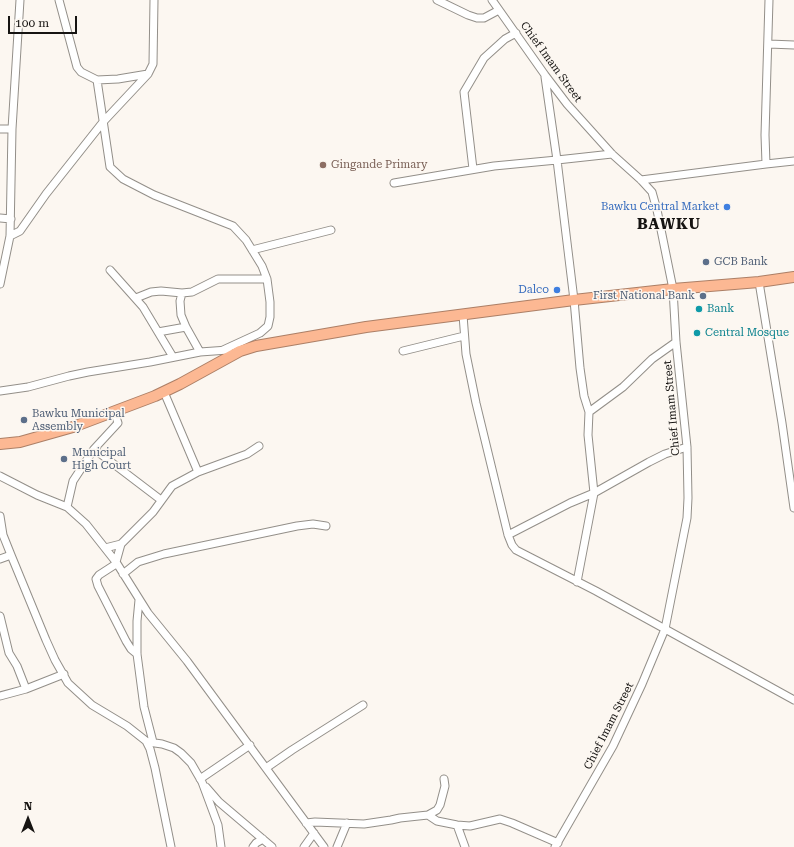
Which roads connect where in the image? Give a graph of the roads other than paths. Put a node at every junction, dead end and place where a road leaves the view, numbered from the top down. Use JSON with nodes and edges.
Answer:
{"nodes":[{"id":1,"x":20,"y":0,"type":"edge"},
{"id":2,"x":59,"y":0,"type":"edge"},
{"id":3,"x":154,"y":0,"type":"edge"},
{"id":4,"x":438,"y":0,"type":"edge"},
{"id":5,"x":492,"y":0,"type":"edge"},
{"id":6,"x":769,"y":0,"type":"edge"},
{"id":7,"x":499,"y":10,"type":"junction"},
{"id":8,"x":516,"y":33,"type":"junction"},
{"id":9,"x":769,"y":44,"type":"junction"},
{"id":10,"x":794,"y":45,"type":"edge"},
{"id":11,"x":148,"y":74,"type":"junction"},
{"id":12,"x":545,"y":75,"type":"junction"},
{"id":13,"x":96,"y":80,"type":"junction"},
{"id":14,"x":103,"y":122,"type":"junction"},
{"id":15,"x":0,"y":129,"type":"edge"},
{"id":16,"x":12,"y":130,"type":"junction"},
{"id":17,"x":612,"y":154,"type":"junction"},
{"id":18,"x":557,"y":160,"type":"junction"},
{"id":19,"x":794,"y":162,"type":"edge"},
{"id":20,"x":766,"y":164,"type":"junction"},
{"id":21,"x":473,"y":169,"type":"junction"},
{"id":22,"x":641,"y":180,"type":"junction"},
{"id":23,"x":394,"y":183,"type":"dead end"},
{"id":24,"x":0,"y":218,"type":"edge"},
{"id":25,"x":11,"y":219,"type":"junction"},
{"id":26,"x":332,"y":230,"type":"dead end"},
{"id":27,"x":10,"y":236,"type":"junction"},
{"id":28,"x":252,"y":250,"type":"junction"},
{"id":29,"x":110,"y":270,"type":"dead end"},
{"id":30,"x":794,"y":277,"type":"edge"},
{"id":31,"x":267,"y":279,"type":"junction"},
{"id":32,"x":759,"y":282,"type":"junction"},
{"id":33,"x":0,"y":284,"type":"edge"},
{"id":34,"x":673,"y":289,"type":"junction"},
{"id":35,"x":182,"y":293,"type":"junction"},
{"id":36,"x":136,"y":298,"type":"junction"},
{"id":37,"x":574,"y":300,"type":"junction"},
{"id":38,"x":463,"y":315,"type":"junction"},
{"id":39,"x":186,"y":327,"type":"junction"},
{"id":40,"x":158,"y":332,"type":"junction"},
{"id":41,"x":464,"y":336,"type":"junction"},
{"id":42,"x":676,"y":342,"type":"junction"},
{"id":43,"x":223,"y":350,"type":"junction"},
{"id":44,"x":240,"y":351,"type":"junction"},
{"id":45,"x":403,"y":351,"type":"dead end"},
{"id":46,"x":200,"y":352,"type":"junction"},
{"id":47,"x":173,"y":357,"type":"junction"},
{"id":48,"x":0,"y":391,"type":"edge"},
{"id":49,"x":164,"y":392,"type":"junction"},
{"id":50,"x":114,"y":412,"type":"junction"},
{"id":51,"x":589,"y":412,"type":"junction"},
{"id":52,"x":0,"y":444,"type":"edge"},
{"id":53,"x":259,"y":446,"type":"dead end"},
{"id":54,"x":687,"y":447,"type":"junction"},
{"id":55,"x":94,"y":449,"type":"junction"},
{"id":56,"x":198,"y":472,"type":"junction"},
{"id":57,"x":0,"y":476,"type":"edge"},
{"id":58,"x":594,"y":493,"type":"junction"},
{"id":59,"x":161,"y":500,"type":"junction"},
{"id":60,"x":66,"y":506,"type":"junction"},
{"id":61,"x":794,"y":508,"type":"edge"},
{"id":62,"x":0,"y":516,"type":"edge"},
{"id":63,"x":326,"y":526,"type":"dead end"},
{"id":64,"x":508,"y":535,"type":"junction"},
{"id":65,"x":122,"y":544,"type":"junction"},
{"id":66,"x":106,"y":548,"type":"junction"},
{"id":67,"x":11,"y":555,"type":"junction"},
{"id":68,"x":0,"y":559,"type":"edge"},
{"id":69,"x":116,"y":563,"type":"junction"},
{"id":70,"x":123,"y":574,"type":"junction"},
{"id":71,"x":577,"y":582,"type":"junction"},
{"id":72,"x":139,"y":600,"type":"junction"},
{"id":73,"x":0,"y":616,"type":"edge"},
{"id":74,"x":665,"y":629,"type":"junction"},
{"id":75,"x":137,"y":654,"type":"junction"},
{"id":76,"x":64,"y":674,"type":"junction"},
{"id":77,"x":26,"y":689,"type":"junction"},
{"id":78,"x":0,"y":696,"type":"edge"},
{"id":79,"x":794,"y":700,"type":"edge"},
{"id":80,"x":363,"y":704,"type":"dead end"},
{"id":81,"x":149,"y":742,"type":"junction"},
{"id":82,"x":250,"y":746,"type":"junction"},
{"id":83,"x":266,"y":768,"type":"junction"},
{"id":84,"x":444,"y":779,"type":"dead end"},
{"id":85,"x":201,"y":780,"type":"junction"},
{"id":86,"x":428,"y":815,"type":"junction"},
{"id":87,"x":306,"y":823,"type":"junction"},
{"id":88,"x":347,"y":823,"type":"junction"},
{"id":89,"x":456,"y":825,"type":"junction"},
{"id":90,"x":314,"y":833,"type":"junction"},
{"id":91,"x":263,"y":839,"type":"junction"},
{"id":92,"x":556,"y":845,"type":"edge"},
{"id":93,"x":171,"y":847,"type":"edge"},
{"id":94,"x":221,"y":847,"type":"edge"},
{"id":95,"x":253,"y":847,"type":"edge"},
{"id":96,"x":272,"y":847,"type":"edge"},
{"id":97,"x":304,"y":847,"type":"edge"},
{"id":98,"x":324,"y":847,"type":"edge"},
{"id":99,"x":338,"y":847,"type":"edge"},
{"id":100,"x":465,"y":847,"type":"edge"}],
"edges":[{"from":1,"to":16,"type":"street"},
{"from":2,"to":13,"type":"street"},
{"from":3,"to":11,"type":"street"},
{"from":4,"to":7,"type":"street"},
{"from":5,"to":7,"type":"street","name":"Chief Imam Street"},
{"from":6,"to":9,"type":"street"},
{"from":7,"to":8,"type":"street","name":"Chief Imam Street"},
{"from":8,"to":12,"type":"street","name":"Chief Imam Street"},
{"from":8,"to":21,"type":"street"},
{"from":9,"to":10,"type":"street"},
{"from":9,"to":20,"type":"street"},
{"from":11,"to":13,"type":"street"},
{"from":11,"to":14,"type":"street"},
{"from":12,"to":17,"type":"street","name":"Chief Imam Street"},
{"from":12,"to":18,"type":"street"},
{"from":13,"to":14,"type":"street"},
{"from":14,"to":27,"type":"street"},
{"from":14,"to":28,"type":"street"},
{"from":15,"to":16,"type":"street"},
{"from":16,"to":25,"type":"street"},
{"from":17,"to":18,"type":"street"},
{"from":17,"to":22,"type":"street","name":"Chief Imam Street"},
{"from":18,"to":21,"type":"street"},
{"from":18,"to":37,"type":"street"},
{"from":19,"to":20,"type":"street"},
{"from":20,"to":22,"type":"street"},
{"from":21,"to":23,"type":"street"},
{"from":22,"to":34,"type":"street","name":"Chief Imam Street"},
{"from":24,"to":25,"type":"street"},
{"from":25,"to":27,"type":"street"},
{"from":26,"to":28,"type":"street"},
{"from":27,"to":33,"type":"street"},
{"from":28,"to":31,"type":"street"},
{"from":29,"to":36,"type":"street"},
{"from":30,"to":32,"type":"highway"},
{"from":31,"to":35,"type":"street"},
{"from":31,"to":43,"type":"street"},
{"from":32,"to":34,"type":"highway"},
{"from":32,"to":61,"type":"street"},
{"from":34,"to":37,"type":"highway"},
{"from":34,"to":42,"type":"street","name":"Chief Imam Street"},
{"from":35,"to":36,"type":"street"},
{"from":35,"to":39,"type":"street"},
{"from":36,"to":40,"type":"street"},
{"from":37,"to":38,"type":"highway"},
{"from":37,"to":51,"type":"street"},
{"from":38,"to":41,"type":"street"},
{"from":38,"to":44,"type":"highway"},
{"from":39,"to":40,"type":"street"},
{"from":39,"to":46,"type":"street"},
{"from":40,"to":47,"type":"street"},
{"from":41,"to":45,"type":"street"},
{"from":41,"to":64,"type":"street"},
{"from":42,"to":51,"type":"street"},
{"from":42,"to":54,"type":"street","name":"Chief Imam Street"},
{"from":43,"to":44,"type":"street"},
{"from":43,"to":46,"type":"street"},
{"from":44,"to":49,"type":"highway"},
{"from":46,"to":47,"type":"street"},
{"from":47,"to":48,"type":"street"},
{"from":49,"to":50,"type":"highway"},
{"from":49,"to":56,"type":"street"},
{"from":50,"to":52,"type":"highway"},
{"from":50,"to":55,"type":"street"},
{"from":51,"to":58,"type":"street"},
{"from":53,"to":56,"type":"street"},
{"from":54,"to":58,"type":"street"},
{"from":54,"to":74,"type":"street","name":"Chief Imam Street"},
{"from":55,"to":59,"type":"street"},
{"from":55,"to":60,"type":"street"},
{"from":56,"to":59,"type":"street"},
{"from":57,"to":60,"type":"street"},
{"from":58,"to":64,"type":"street"},
{"from":58,"to":71,"type":"street"},
{"from":59,"to":65,"type":"street"},
{"from":60,"to":66,"type":"street"},
{"from":62,"to":67,"type":"street"},
{"from":63,"to":70,"type":"street"},
{"from":64,"to":71,"type":"street"},
{"from":65,"to":66,"type":"street"},
{"from":65,"to":69,"type":"street"},
{"from":66,"to":69,"type":"street"},
{"from":67,"to":68,"type":"street"},
{"from":67,"to":76,"type":"street"},
{"from":69,"to":70,"type":"street"},
{"from":69,"to":75,"type":"street"},
{"from":70,"to":72,"type":"street"},
{"from":71,"to":74,"type":"street"},
{"from":72,"to":75,"type":"street"},
{"from":72,"to":82,"type":"street"},
{"from":73,"to":77,"type":"street"},
{"from":74,"to":79,"type":"street"},
{"from":74,"to":92,"type":"street","name":"Chief Imam Street"},
{"from":75,"to":81,"type":"street"},
{"from":76,"to":77,"type":"street"},
{"from":76,"to":81,"type":"street"},
{"from":77,"to":78,"type":"street"},
{"from":80,"to":83,"type":"street"},
{"from":81,"to":85,"type":"street"},
{"from":81,"to":93,"type":"street"},
{"from":82,"to":83,"type":"street"},
{"from":82,"to":85,"type":"street"},
{"from":83,"to":87,"type":"street"},
{"from":84,"to":86,"type":"street"},
{"from":85,"to":91,"type":"street"},
{"from":85,"to":94,"type":"street"},
{"from":86,"to":88,"type":"street"},
{"from":86,"to":89,"type":"street"},
{"from":87,"to":88,"type":"street"},
{"from":87,"to":90,"type":"street"},
{"from":88,"to":99,"type":"street"},
{"from":89,"to":92,"type":"street"},
{"from":89,"to":100,"type":"street"},
{"from":90,"to":97,"type":"street"},
{"from":90,"to":98,"type":"street"},
{"from":91,"to":95,"type":"street"},
{"from":91,"to":96,"type":"street"}]}
